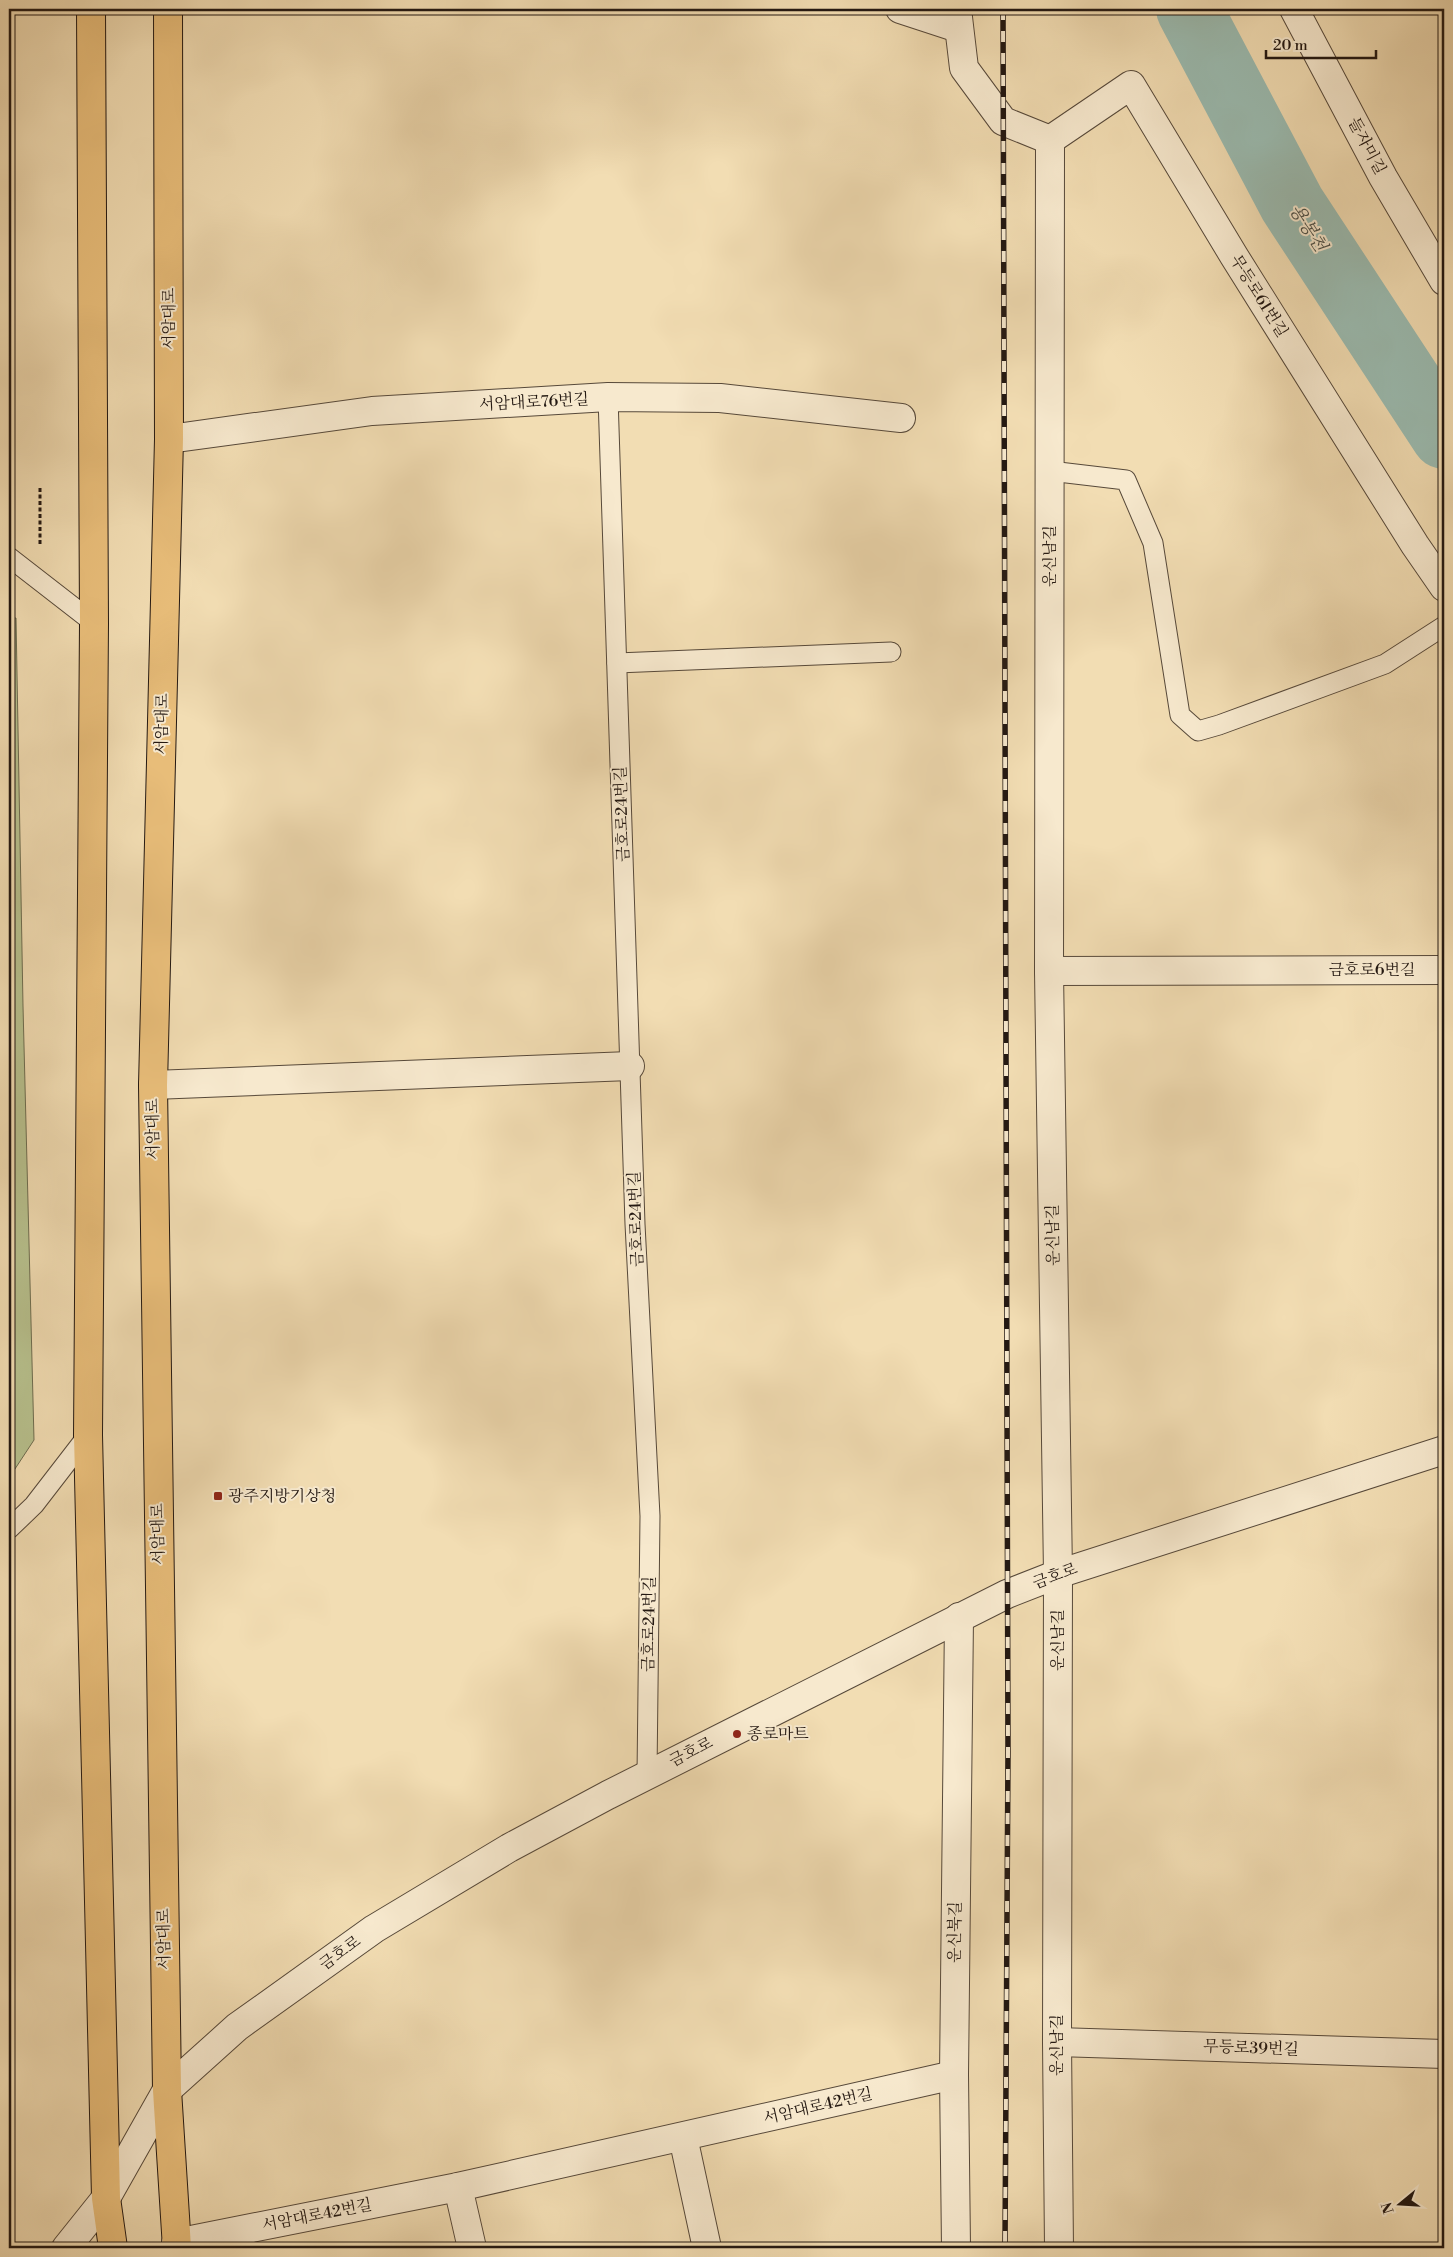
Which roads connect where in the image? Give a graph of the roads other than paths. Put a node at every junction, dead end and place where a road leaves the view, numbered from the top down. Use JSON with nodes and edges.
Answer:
{"nodes":[{"id":1,"x":91,"y":9,"type":"edge"},
{"id":2,"x":168,"y":9,"type":"edge"},
{"id":3,"x":900,"y":9,"type":"edge"},
{"id":4,"x":1294,"y":9,"type":"edge"},
{"id":5,"x":957,"y":18,"type":"edge"},
{"id":6,"x":1050,"y":140,"type":"junction"},
{"id":7,"x":1444,"y":281,"type":"edge"},
{"id":8,"x":608,"y":397,"type":"junction"},
{"id":9,"x":901,"y":418,"type":"dead end"},
{"id":10,"x":169,"y":439,"type":"junction"},
{"id":11,"x":1050,"y":470,"type":"junction"},
{"id":12,"x":9,"y":556,"type":"edge"},
{"id":13,"x":1444,"y":587,"type":"edge"},
{"id":14,"x":94,"y":623,"type":"junction"},
{"id":15,"x":1444,"y":626,"type":"edge"},
{"id":16,"x":891,"y":652,"type":"dead end"},
{"id":17,"x":617,"y":663,"type":"junction"},
{"id":18,"x":1444,"y":970,"type":"edge"},
{"id":19,"x":1049,"y":971,"type":"junction"},
{"id":20,"x":630,"y":1066,"type":"junction"},
{"id":21,"x":153,"y":1085,"type":"junction"},
{"id":22,"x":88,"y":1435,"type":"junction"},
{"id":23,"x":1444,"y":1450,"type":"edge"},
{"id":24,"x":9,"y":1529,"type":"edge"},
{"id":25,"x":1058,"y":1574,"type":"junction"},
{"id":26,"x":959,"y":1617,"type":"junction"},
{"id":27,"x":647,"y":1775,"type":"junction"},
{"id":28,"x":1057,"y":2042,"type":"junction"},
{"id":29,"x":1444,"y":2054,"type":"edge"},
{"id":30,"x":954,"y":2075,"type":"junction"},
{"id":31,"x":167,"y":2090,"type":"junction"},
{"id":32,"x":683,"y":2137,"type":"junction"},
{"id":33,"x":458,"y":2187,"type":"junction"},
{"id":34,"x":106,"y":2198,"type":"junction"},
{"id":35,"x":177,"y":2246,"type":"edge"},
{"id":36,"x":66,"y":2248,"type":"edge"},
{"id":37,"x":112,"y":2248,"type":"edge"},
{"id":38,"x":472,"y":2248,"type":"edge"},
{"id":39,"x":707,"y":2248,"type":"edge"},
{"id":40,"x":956,"y":2248,"type":"edge"},
{"id":41,"x":1059,"y":2248,"type":"edge"}],
"edges":[{"from":1,"to":14,"type":"main road"},
{"from":2,"to":10,"type":"main road","name":"서암대로"},
{"from":3,"to":5,"type":"street"},
{"from":4,"to":7,"type":"street","name":"들자미길"},
{"from":5,"to":6,"type":"street"},
{"from":6,"to":11,"type":"street","name":"운신남길"},
{"from":6,"to":13,"type":"street","name":"무등로61번길"},
{"from":8,"to":9,"type":"street","name":"서암대로76번길"},
{"from":8,"to":10,"type":"street","name":"서암대로76번길"},
{"from":8,"to":17,"type":"lane","name":"금호로24번길"},
{"from":10,"to":21,"type":"main road","name":"서암대로"},
{"from":11,"to":15,"type":"lane"},
{"from":11,"to":19,"type":"street","name":"운신남길"},
{"from":12,"to":14,"type":"lane"},
{"from":14,"to":22,"type":"main road"},
{"from":16,"to":17,"type":"lane"},
{"from":17,"to":20,"type":"lane","name":"금호로24번길"},
{"from":18,"to":19,"type":"street","name":"금호로6번길"},
{"from":19,"to":25,"type":"street","name":"운신남길"},
{"from":20,"to":21,"type":"street"},
{"from":20,"to":27,"type":"lane","name":"금호로24번길"},
{"from":21,"to":31,"type":"main road","name":"서암대로"},
{"from":22,"to":24,"type":"lane"},
{"from":22,"to":34,"type":"main road"},
{"from":23,"to":25,"type":"street","name":"금호로"},
{"from":25,"to":26,"type":"street","name":"금호로"},
{"from":25,"to":28,"type":"street","name":"운신남길"},
{"from":26,"to":27,"type":"street","name":"금호로"},
{"from":26,"to":30,"type":"street","name":"운신북길"},
{"from":27,"to":31,"type":"street","name":"금호로"},
{"from":28,"to":29,"type":"street","name":"무등로39번길"},
{"from":28,"to":41,"type":"street","name":"운신남길"},
{"from":30,"to":32,"type":"street","name":"서암대로42번길"},
{"from":30,"to":40,"type":"street","name":"운신북길"},
{"from":31,"to":34,"type":"street","name":"금호로"},
{"from":31,"to":35,"type":"main road","name":"서암대로"},
{"from":32,"to":33,"type":"street","name":"서암대로42번길"},
{"from":32,"to":39,"type":"street"},
{"from":33,"to":35,"type":"street","name":"서암대로42번길"},
{"from":33,"to":38,"type":"street"},
{"from":34,"to":36,"type":"street","name":"금호로"},
{"from":34,"to":37,"type":"main road"}]}
